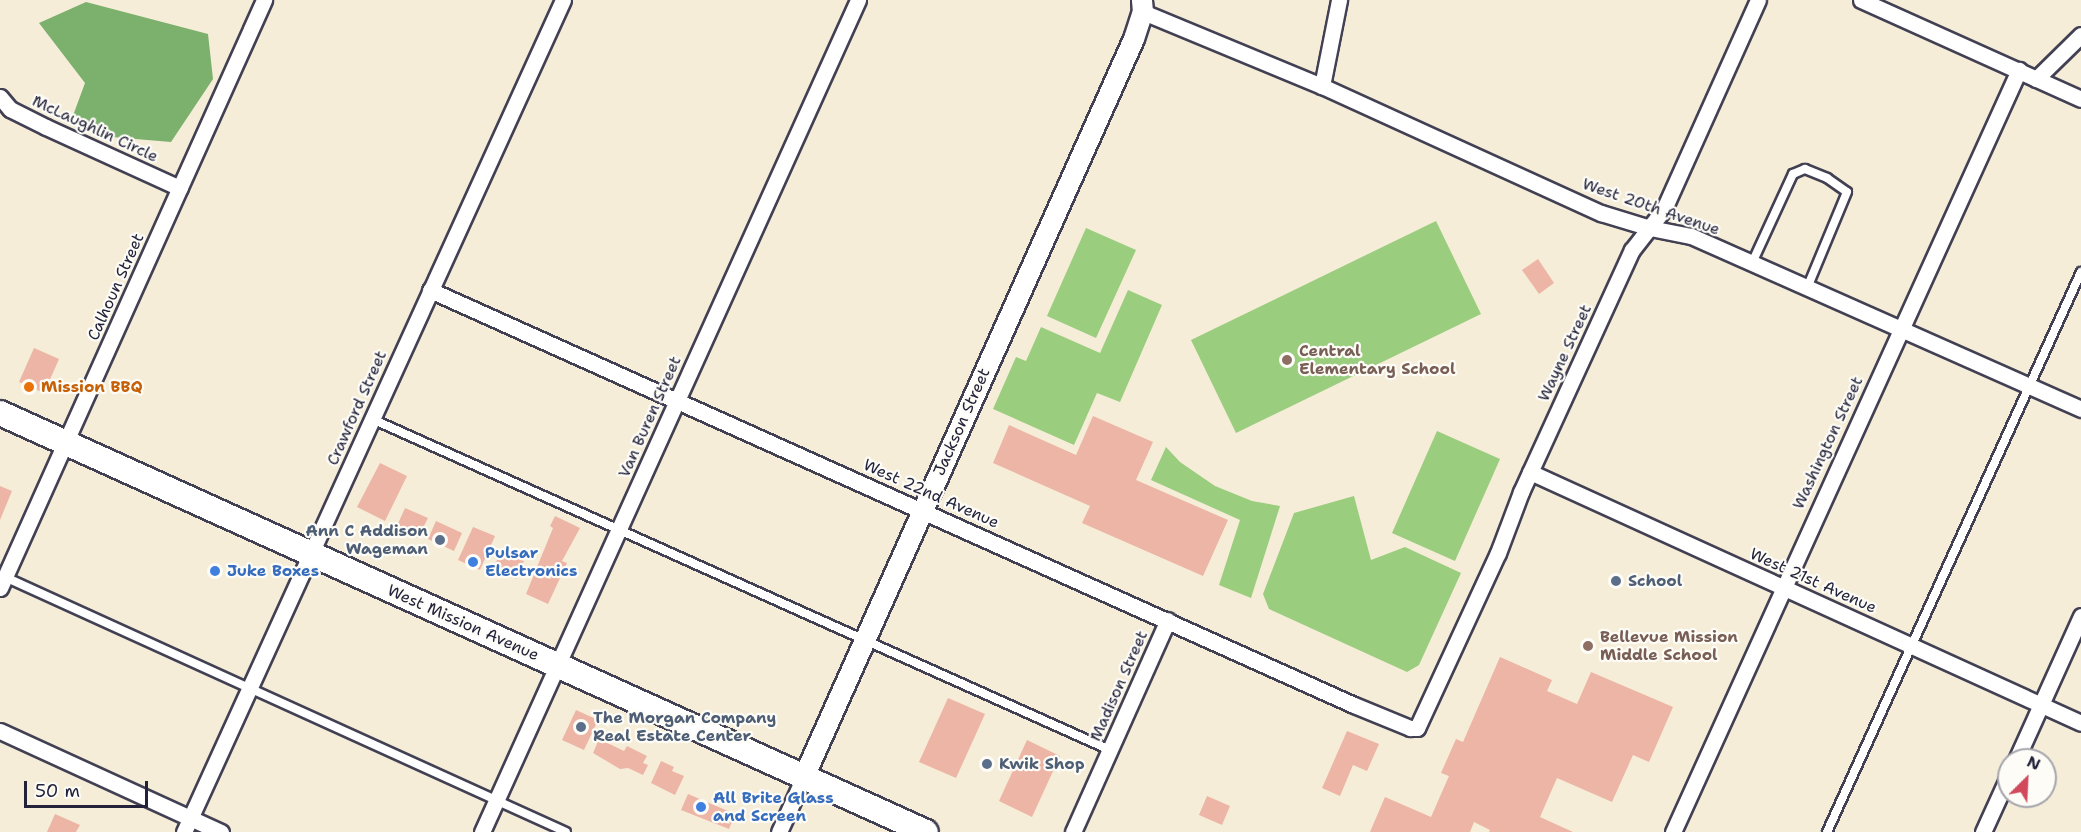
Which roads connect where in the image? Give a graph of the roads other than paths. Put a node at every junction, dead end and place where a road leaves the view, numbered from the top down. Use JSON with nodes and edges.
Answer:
{"nodes":[{"id":1,"x":264,"y":0,"type":"edge"},
{"id":2,"x":563,"y":0,"type":"edge"},
{"id":3,"x":858,"y":0,"type":"edge"},
{"id":4,"x":1340,"y":0,"type":"edge"},
{"id":5,"x":1758,"y":0,"type":"edge"},
{"id":6,"x":1861,"y":0,"type":"edge"},
{"id":7,"x":1143,"y":6,"type":"edge"},
{"id":8,"x":2081,"y":35,"type":"edge"},
{"id":9,"x":2019,"y":70,"type":"junction"},
{"id":10,"x":2036,"y":79,"type":"junction"},
{"id":11,"x":1322,"y":86,"type":"junction"},
{"id":12,"x":0,"y":97,"type":"edge"},
{"id":13,"x":2081,"y":99,"type":"edge"},
{"id":14,"x":180,"y":188,"type":"junction"},
{"id":15,"x":1650,"y":228,"type":"junction"},
{"id":16,"x":1752,"y":263,"type":"junction"},
{"id":17,"x":2081,"y":272,"type":"edge"},
{"id":18,"x":1807,"y":288,"type":"junction"},
{"id":19,"x":430,"y":290,"type":"junction"},
{"id":20,"x":1900,"y":329,"type":"junction"},
{"id":21,"x":2030,"y":385,"type":"junction"},
{"id":22,"x":676,"y":400,"type":"junction"},
{"id":23,"x":2081,"y":409,"type":"edge"},
{"id":24,"x":0,"y":413,"type":"edge"},
{"id":25,"x":372,"y":419,"type":"junction"},
{"id":26,"x":67,"y":444,"type":"junction"},
{"id":27,"x":1530,"y":472,"type":"junction"},
{"id":28,"x":922,"y":510,"type":"junction"},
{"id":29,"x":619,"y":530,"type":"junction"},
{"id":30,"x":310,"y":555,"type":"junction"},
{"id":31,"x":3,"y":582,"type":"edge"},
{"id":32,"x":1782,"y":587,"type":"junction"},
{"id":33,"x":2081,"y":616,"type":"edge"},
{"id":34,"x":1168,"y":620,"type":"junction"},
{"id":35,"x":865,"y":641,"type":"junction"},
{"id":36,"x":1912,"y":646,"type":"junction"},
{"id":37,"x":558,"y":666,"type":"junction"},
{"id":38,"x":251,"y":687,"type":"junction"},
{"id":39,"x":2041,"y":705,"type":"junction"},
{"id":40,"x":2081,"y":723,"type":"edge"},
{"id":41,"x":1418,"y":728,"type":"joint"},
{"id":42,"x":0,"y":731,"type":"edge"},
{"id":43,"x":2021,"y":748,"type":"edge"},
{"id":44,"x":1110,"y":750,"type":"junction"},
{"id":45,"x":804,"y":777,"type":"junction"},
{"id":46,"x":496,"y":800,"type":"junction"},
{"id":47,"x":1997,"y":801,"type":"edge"},
{"id":48,"x":188,"y":825,"type":"edge"},
{"id":49,"x":220,"y":832,"type":"edge"},
{"id":50,"x":482,"y":832,"type":"edge"},
{"id":51,"x":566,"y":832,"type":"edge"},
{"id":52,"x":779,"y":832,"type":"edge"},
{"id":53,"x":926,"y":832,"type":"edge"},
{"id":54,"x":1073,"y":832,"type":"edge"},
{"id":55,"x":1673,"y":832,"type":"edge"},
{"id":56,"x":1827,"y":832,"type":"edge"},
{"id":57,"x":1983,"y":832,"type":"edge"}],
"edges":[{"from":1,"to":14,"type":"street","name":"Calhoun Street"},
{"from":2,"to":19,"type":"street","name":"Crawford Street"},
{"from":3,"to":22,"type":"street","name":"Van Buren Street"},
{"from":4,"to":11,"type":"street"},
{"from":5,"to":15,"type":"street","name":"Wayne Street"},
{"from":6,"to":9,"type":"street"},
{"from":7,"to":11,"type":"street","name":"West 20th Avenue"},
{"from":7,"to":28,"type":"street","name":"Jackson Street"},
{"from":8,"to":10,"type":"street"},
{"from":9,"to":10,"type":"street"},
{"from":9,"to":20,"type":"street","name":"Washington Street"},
{"from":10,"to":13,"type":"street"},
{"from":11,"to":15,"type":"street","name":"West 20th Avenue"},
{"from":12,"to":14,"type":"street","name":"McLaughlin Circle"},
{"from":14,"to":26,"type":"street","name":"Calhoun Street"},
{"from":15,"to":16,"type":"street","name":"West 20th Avenue"},
{"from":15,"to":27,"type":"street","name":"Wayne Street"},
{"from":16,"to":18,"type":"street","name":"West 20th Avenue"},
{"from":16,"to":18,"type":"lane"},
{"from":17,"to":21,"type":"lane"},
{"from":18,"to":20,"type":"street","name":"West 20th Avenue"},
{"from":19,"to":22,"type":"street","name":"West 22nd Avenue"},
{"from":19,"to":25,"type":"street","name":"Crawford Street"},
{"from":20,"to":21,"type":"street","name":"West 20th Avenue"},
{"from":20,"to":32,"type":"street","name":"Washington Street"},
{"from":21,"to":23,"type":"street","name":"West 20th Avenue"},
{"from":21,"to":36,"type":"lane"},
{"from":22,"to":28,"type":"street","name":"West 22nd Avenue"},
{"from":22,"to":29,"type":"street","name":"Van Buren Street"},
{"from":24,"to":26,"type":"main road","name":"West Mission Avenue"},
{"from":25,"to":29,"type":"lane"},
{"from":25,"to":30,"type":"street","name":"Crawford Street"},
{"from":26,"to":30,"type":"main road","name":"West Mission Avenue"},
{"from":26,"to":31,"type":"street","name":"Calhoun Street"},
{"from":27,"to":32,"type":"street","name":"West 21st Avenue"},
{"from":27,"to":41,"type":"street","name":"Wayne Street"},
{"from":28,"to":34,"type":"street","name":"West 22nd Avenue"},
{"from":28,"to":35,"type":"street","name":"Jackson Street"},
{"from":29,"to":35,"type":"lane"},
{"from":29,"to":37,"type":"street","name":"Van Buren Street"},
{"from":30,"to":37,"type":"main road","name":"West Mission Avenue"},
{"from":30,"to":38,"type":"street","name":"Crawford Street"},
{"from":31,"to":38,"type":"lane"},
{"from":32,"to":36,"type":"street","name":"West 21st Avenue"},
{"from":32,"to":55,"type":"street","name":"Washington Street"},
{"from":33,"to":39,"type":"street"},
{"from":34,"to":41,"type":"street","name":"West 22nd Avenue"},
{"from":34,"to":44,"type":"street","name":"Madison Street"},
{"from":35,"to":44,"type":"lane"},
{"from":35,"to":45,"type":"street","name":"Jackson Street"},
{"from":36,"to":39,"type":"street","name":"West 21st Avenue"},
{"from":36,"to":56,"type":"lane"},
{"from":37,"to":45,"type":"main road","name":"West Mission Avenue"},
{"from":37,"to":46,"type":"street","name":"Van Buren Street"},
{"from":38,"to":46,"type":"lane"},
{"from":38,"to":48,"type":"street","name":"Crawford Street"},
{"from":39,"to":40,"type":"street","name":"West 21st Avenue"},
{"from":39,"to":43,"type":"street"},
{"from":42,"to":48,"type":"street"},
{"from":44,"to":54,"type":"street","name":"Madison Street"},
{"from":45,"to":52,"type":"street","name":"Jackson Street"},
{"from":45,"to":53,"type":"main road","name":"West Mission Avenue"},
{"from":46,"to":50,"type":"street","name":"Van Buren Street"},
{"from":46,"to":51,"type":"lane"},
{"from":47,"to":57,"type":"street"},
{"from":48,"to":49,"type":"street"}]}
